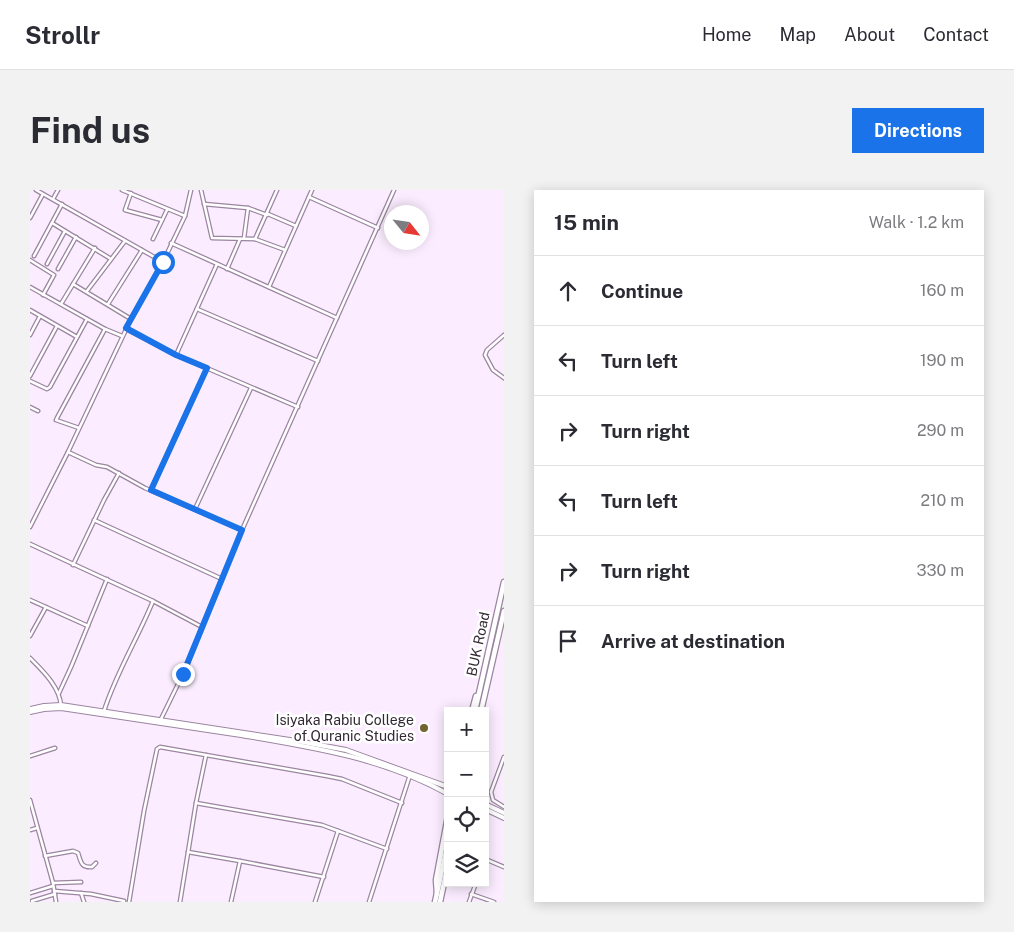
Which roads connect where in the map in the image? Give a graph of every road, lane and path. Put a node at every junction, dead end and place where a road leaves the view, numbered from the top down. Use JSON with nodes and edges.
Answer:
{"nodes":[{"id":1,"x":36,"y":190,"type":"edge"},
{"id":2,"x":58,"y":190,"type":"edge"},
{"id":3,"x":122,"y":190,"type":"edge"},
{"id":4,"x":191,"y":190,"type":"edge"},
{"id":5,"x":201,"y":190,"type":"edge"},
{"id":6,"x":277,"y":190,"type":"edge"},
{"id":7,"x":312,"y":190,"type":"edge"},
{"id":8,"x":394,"y":190,"type":"edge"},
{"id":9,"x":131,"y":193,"type":"junction"},
{"id":10,"x":43,"y":194,"type":"junction"},
{"id":11,"x":309,"y":197,"type":"junction"},
{"id":12,"x":53,"y":199,"type":"junction"},
{"id":13,"x":62,"y":204,"type":"junction"},
{"id":14,"x":204,"y":204,"type":"junction"},
{"id":15,"x":248,"y":208,"type":"junction"},
{"id":16,"x":167,"y":210,"type":"junction"},
{"id":17,"x":267,"y":214,"type":"junction"},
{"id":18,"x":185,"y":216,"type":"junction"},
{"id":19,"x":30,"y":218,"type":"edge"},
{"id":20,"x":162,"y":220,"type":"junction"},
{"id":21,"x":52,"y":223,"type":"junction"},
{"id":22,"x":296,"y":226,"type":"junction"},
{"id":23,"x":378,"y":228,"type":"junction"},
{"id":24,"x":65,"y":231,"type":"junction"},
{"id":25,"x":76,"y":237,"type":"junction"},
{"id":26,"x":240,"y":238,"type":"junction"},
{"id":27,"x":244,"y":238,"type":"junction"},
{"id":28,"x":153,"y":239,"type":"dead end"},
{"id":29,"x":255,"y":239,"type":"junction"},
{"id":30,"x":125,"y":241,"type":"junction"},
{"id":31,"x":171,"y":243,"type":"junction"},
{"id":32,"x":95,"y":248,"type":"junction"},
{"id":33,"x":142,"y":250,"type":"junction"},
{"id":34,"x":285,"y":250,"type":"junction"},
{"id":35,"x":34,"y":256,"type":"dead end"},
{"id":36,"x":111,"y":259,"type":"junction"},
{"id":37,"x":30,"y":260,"type":"edge"},
{"id":38,"x":163,"y":262,"type":"junction"},
{"id":39,"x":47,"y":264,"type":"dead end"},
{"id":40,"x":217,"y":264,"type":"junction"},
{"id":41,"x":227,"y":268,"type":"junction"},
{"id":42,"x":58,"y":269,"type":"dead end"},
{"id":43,"x":73,"y":284,"type":"junction"},
{"id":44,"x":30,"y":287,"type":"edge"},
{"id":45,"x":269,"y":288,"type":"junction"},
{"id":46,"x":87,"y":291,"type":"junction"},
{"id":47,"x":43,"y":295,"type":"junction"},
{"id":48,"x":61,"y":304,"type":"junction"},
{"id":49,"x":108,"y":304,"type":"junction"},
{"id":50,"x":197,"y":309,"type":"junction"},
{"id":51,"x":30,"y":310,"type":"edge"},
{"id":52,"x":40,"y":316,"type":"junction"},
{"id":53,"x":338,"y":318,"type":"junction"},
{"id":54,"x":87,"y":319,"type":"junction"},
{"id":55,"x":131,"y":319,"type":"junction"},
{"id":56,"x":57,"y":326,"type":"junction"},
{"id":57,"x":126,"y":328,"type":"junction"},
{"id":58,"x":105,"y":329,"type":"junction"},
{"id":59,"x":30,"y":335,"type":"edge"},
{"id":60,"x":504,"y":335,"type":"edge"},
{"id":61,"x":122,"y":336,"type":"junction"},
{"id":62,"x":77,"y":337,"type":"junction"},
{"id":63,"x":176,"y":355,"type":"junction"},
{"id":64,"x":318,"y":361,"type":"junction"},
{"id":65,"x":207,"y":368,"type":"junction"},
{"id":66,"x":30,"y":376,"type":"edge"},
{"id":67,"x":504,"y":378,"type":"edge"},
{"id":68,"x":30,"y":381,"type":"edge"},
{"id":69,"x":251,"y":388,"type":"junction"},
{"id":70,"x":30,"y":407,"type":"edge"},
{"id":71,"x":298,"y":407,"type":"junction"},
{"id":72,"x":38,"y":411,"type":"dead end"},
{"id":73,"x":79,"y":428,"type":"junction"},
{"id":74,"x":68,"y":452,"type":"junction"},
{"id":75,"x":119,"y":473,"type":"junction"},
{"id":76,"x":151,"y":490,"type":"junction"},
{"id":77,"x":195,"y":510,"type":"junction"},
{"id":78,"x":94,"y":520,"type":"junction"},
{"id":79,"x":30,"y":527,"type":"edge"},
{"id":80,"x":242,"y":530,"type":"junction"},
{"id":81,"x":30,"y":544,"type":"edge"},
{"id":82,"x":73,"y":565,"type":"junction"},
{"id":83,"x":107,"y":579,"type":"junction"},
{"id":84,"x":222,"y":579,"type":"junction"},
{"id":85,"x":504,"y":582,"type":"edge"},
{"id":86,"x":30,"y":600,"type":"edge"},
{"id":87,"x":153,"y":601,"type":"junction"},
{"id":88,"x":46,"y":607,"type":"junction"},
{"id":89,"x":504,"y":611,"type":"edge"},
{"id":90,"x":88,"y":626,"type":"junction"},
{"id":91,"x":202,"y":627,"type":"junction"},
{"id":92,"x":30,"y":636,"type":"edge"},
{"id":93,"x":30,"y":658,"type":"edge"},
{"id":94,"x":58,"y":693,"type":"junction"},
{"id":95,"x":61,"y":707,"type":"junction"},
{"id":96,"x":474,"y":707,"type":"edge"},
{"id":97,"x":483,"y":707,"type":"edge"},
{"id":98,"x":30,"y":711,"type":"edge"},
{"id":99,"x":104,"y":712,"type":"junction"},
{"id":100,"x":160,"y":721,"type":"junction"},
{"id":101,"x":55,"y":748,"type":"dead end"},
{"id":102,"x":206,"y":755,"type":"junction"},
{"id":103,"x":30,"y":756,"type":"edge"},
{"id":104,"x":504,"y":756,"type":"edge"},
{"id":105,"x":410,"y":776,"type":"junction"},
{"id":106,"x":444,"y":786,"type":"edge"},
{"id":107,"x":444,"y":792,"type":"edge"},
{"id":108,"x":30,"y":800,"type":"edge"},
{"id":109,"x":196,"y":803,"type":"junction"},
{"id":110,"x":402,"y":803,"type":"junction"},
{"id":111,"x":489,"y":805,"type":"edge"},
{"id":112,"x":504,"y":807,"type":"edge"},
{"id":113,"x":491,"y":812,"type":"edge"},
{"id":114,"x":504,"y":813,"type":"edge"},
{"id":115,"x":504,"y":818,"type":"edge"},
{"id":116,"x":37,"y":828,"type":"junction"},
{"id":117,"x":30,"y":830,"type":"edge"},
{"id":118,"x":338,"y":831,"type":"junction"},
{"id":119,"x":444,"y":837,"type":"edge"},
{"id":120,"x":387,"y":849,"type":"junction"},
{"id":121,"x":188,"y":852,"type":"junction"},
{"id":122,"x":45,"y":856,"type":"junction"},
{"id":123,"x":240,"y":860,"type":"junction"},
{"id":124,"x":489,"y":861,"type":"edge"},
{"id":125,"x":96,"y":863,"type":"dead end"},
{"id":126,"x":444,"y":866,"type":"edge"},
{"id":127,"x":504,"y":867,"type":"edge"},
{"id":128,"x":324,"y":877,"type":"junction"},
{"id":129,"x":444,"y":877,"type":"edge"},
{"id":130,"x":81,"y":882,"type":"dead end"},
{"id":131,"x":53,"y":884,"type":"junction"},
{"id":132,"x":444,"y":886,"type":"edge"},
{"id":133,"x":474,"y":887,"type":"edge"},
{"id":134,"x":30,"y":892,"type":"edge"},
{"id":135,"x":55,"y":892,"type":"junction"},
{"id":136,"x":81,"y":894,"type":"junction"},
{"id":137,"x":439,"y":894,"type":"junction"},
{"id":138,"x":471,"y":894,"type":"junction"},
{"id":139,"x":32,"y":900,"type":"dead end"},
{"id":140,"x":124,"y":901,"type":"edge"},
{"id":141,"x":56,"y":902,"type":"edge"},
{"id":142,"x":84,"y":902,"type":"edge"},
{"id":143,"x":129,"y":902,"type":"edge"},
{"id":144,"x":180,"y":902,"type":"edge"},
{"id":145,"x":231,"y":902,"type":"edge"},
{"id":146,"x":315,"y":902,"type":"edge"},
{"id":147,"x":369,"y":902,"type":"edge"},
{"id":148,"x":436,"y":902,"type":"edge"},
{"id":149,"x":440,"y":902,"type":"edge"},
{"id":150,"x":469,"y":902,"type":"edge"},
{"id":151,"x":494,"y":902,"type":"edge"}],
"edges":[{"from":1,"to":10,"type":"street"},
{"from":2,"to":12,"type":"street"},
{"from":3,"to":9,"type":"street"},
{"from":4,"to":18,"type":"street"},
{"from":5,"to":14,"type":"street"},
{"from":6,"to":17,"type":"street"},
{"from":7,"to":11,"type":"street"},
{"from":8,"to":23,"type":"street"},
{"from":9,"to":16,"type":"street"},
{"from":9,"to":20,"type":"street"},
{"from":10,"to":12,"type":"street"},
{"from":10,"to":19,"type":"street"},
{"from":11,"to":22,"type":"street"},
{"from":11,"to":23,"type":"street"},
{"from":12,"to":13,"type":"street"},
{"from":13,"to":21,"type":"street"},
{"from":13,"to":30,"type":"street"},
{"from":14,"to":15,"type":"street"},
{"from":14,"to":26,"type":"street"},
{"from":15,"to":17,"type":"street"},
{"from":15,"to":27,"type":"street"},
{"from":16,"to":18,"type":"street"},
{"from":16,"to":20,"type":"street"},
{"from":17,"to":22,"type":"street"},
{"from":17,"to":29,"type":"street"},
{"from":18,"to":31,"type":"street"},
{"from":20,"to":28,"type":"street"},
{"from":21,"to":24,"type":"street"},
{"from":21,"to":35,"type":"street"},
{"from":22,"to":34,"type":"street"},
{"from":23,"to":53,"type":"street"},
{"from":24,"to":25,"type":"street"},
{"from":24,"to":39,"type":"street"},
{"from":25,"to":32,"type":"street"},
{"from":25,"to":42,"type":"street"},
{"from":26,"to":27,"type":"street"},
{"from":26,"to":41,"type":"street"},
{"from":27,"to":29,"type":"street"},
{"from":29,"to":34,"type":"street"},
{"from":30,"to":33,"type":"street"},
{"from":30,"to":36,"type":"street"},
{"from":31,"to":38,"type":"street"},
{"from":31,"to":40,"type":"street"},
{"from":32,"to":36,"type":"street"},
{"from":32,"to":43,"type":"street"},
{"from":33,"to":38,"type":"street"},
{"from":33,"to":49,"type":"street"},
{"from":34,"to":45,"type":"street"},
{"from":36,"to":46,"type":"street"},
{"from":37,"to":47,"type":"street"},
{"from":38,"to":55,"type":"street"},
{"from":40,"to":41,"type":"street"},
{"from":40,"to":50,"type":"street"},
{"from":41,"to":45,"type":"street"},
{"from":43,"to":46,"type":"street"},
{"from":43,"to":48,"type":"street"},
{"from":44,"to":47,"type":"street"},
{"from":45,"to":53,"type":"street"},
{"from":46,"to":49,"type":"street"},
{"from":47,"to":48,"type":"street"},
{"from":48,"to":54,"type":"street"},
{"from":49,"to":55,"type":"street"},
{"from":50,"to":63,"type":"street"},
{"from":50,"to":64,"type":"street"},
{"from":51,"to":52,"type":"street"},
{"from":52,"to":56,"type":"street"},
{"from":52,"to":59,"type":"street"},
{"from":53,"to":64,"type":"street"},
{"from":54,"to":58,"type":"street"},
{"from":54,"to":62,"type":"street"},
{"from":55,"to":57,"type":"street"},
{"from":56,"to":62,"type":"street"},
{"from":56,"to":66,"type":"street"},
{"from":57,"to":61,"type":"street"},
{"from":57,"to":63,"type":"street"},
{"from":58,"to":61,"type":"street"},
{"from":58,"to":73,"type":"street"},
{"from":60,"to":67,"type":"street"},
{"from":61,"to":73,"type":"street"},
{"from":62,"to":68,"type":"street"},
{"from":63,"to":65,"type":"street"},
{"from":64,"to":71,"type":"street"},
{"from":65,"to":69,"type":"street"},
{"from":65,"to":76,"type":"street"},
{"from":69,"to":71,"type":"street"},
{"from":69,"to":77,"type":"street"},
{"from":70,"to":72,"type":"street"},
{"from":71,"to":80,"type":"street"},
{"from":73,"to":74,"type":"street"},
{"from":74,"to":75,"type":"street"},
{"from":74,"to":79,"type":"street"},
{"from":75,"to":76,"type":"street"},
{"from":75,"to":78,"type":"street"},
{"from":76,"to":77,"type":"street"},
{"from":77,"to":80,"type":"street"},
{"from":78,"to":82,"type":"street"},
{"from":78,"to":84,"type":"street"},
{"from":80,"to":84,"type":"street"},
{"from":81,"to":82,"type":"street"},
{"from":82,"to":83,"type":"street"},
{"from":83,"to":87,"type":"street"},
{"from":83,"to":90,"type":"street"},
{"from":84,"to":91,"type":"street"},
{"from":85,"to":96,"type":"main road","name":"BUK Road"},
{"from":86,"to":88,"type":"street"},
{"from":87,"to":91,"type":"street"},
{"from":87,"to":99,"type":"street"},
{"from":88,"to":90,"type":"street"},
{"from":88,"to":92,"type":"street"},
{"from":89,"to":97,"type":"main road","name":"BUK Road"},
{"from":90,"to":94,"type":"street"},
{"from":91,"to":100,"type":"street"},
{"from":93,"to":94,"type":"street"},
{"from":94,"to":95,"type":"street"},
{"from":95,"to":98,"type":"main road"},
{"from":95,"to":99,"type":"main road"},
{"from":95,"to":100,"type":"main road"},
{"from":99,"to":100,"type":"main road"},
{"from":100,"to":105,"type":"main road"},
{"from":101,"to":103,"type":"street"},
{"from":102,"to":109,"type":"street"},
{"from":102,"to":110,"type":"street"},
{"from":102,"to":143,"type":"street"},
{"from":104,"to":112,"type":"street"},
{"from":105,"to":106,"type":"main road"},
{"from":105,"to":107,"type":"main road"},
{"from":105,"to":110,"type":"street"},
{"from":108,"to":116,"type":"street"},
{"from":109,"to":118,"type":"street"},
{"from":109,"to":121,"type":"street"},
{"from":110,"to":120,"type":"street"},
{"from":111,"to":114,"type":"main road"},
{"from":113,"to":115,"type":"main road"},
{"from":116,"to":117,"type":"street"},
{"from":116,"to":122,"type":"street"},
{"from":118,"to":120,"type":"street"},
{"from":118,"to":128,"type":"street"},
{"from":119,"to":137,"type":"main road"},
{"from":120,"to":147,"type":"street"},
{"from":121,"to":123,"type":"street"},
{"from":121,"to":144,"type":"street"},
{"from":122,"to":125,"type":"street"},
{"from":122,"to":131,"type":"street"},
{"from":123,"to":128,"type":"street"},
{"from":123,"to":145,"type":"street"},
{"from":124,"to":127,"type":"street"},
{"from":126,"to":137,"type":"main road"},
{"from":128,"to":146,"type":"street"},
{"from":129,"to":137,"type":"main road"},
{"from":130,"to":131,"type":"street"},
{"from":131,"to":134,"type":"street"},
{"from":131,"to":135,"type":"street"},
{"from":132,"to":137,"type":"main road"},
{"from":133,"to":138,"type":"street"},
{"from":135,"to":136,"type":"street"},
{"from":135,"to":139,"type":"street"},
{"from":135,"to":141,"type":"street"},
{"from":136,"to":140,"type":"street"},
{"from":136,"to":142,"type":"street"},
{"from":137,"to":148,"type":"main road"},
{"from":137,"to":149,"type":"main road"},
{"from":138,"to":150,"type":"street"},
{"from":138,"to":151,"type":"street"}]}
